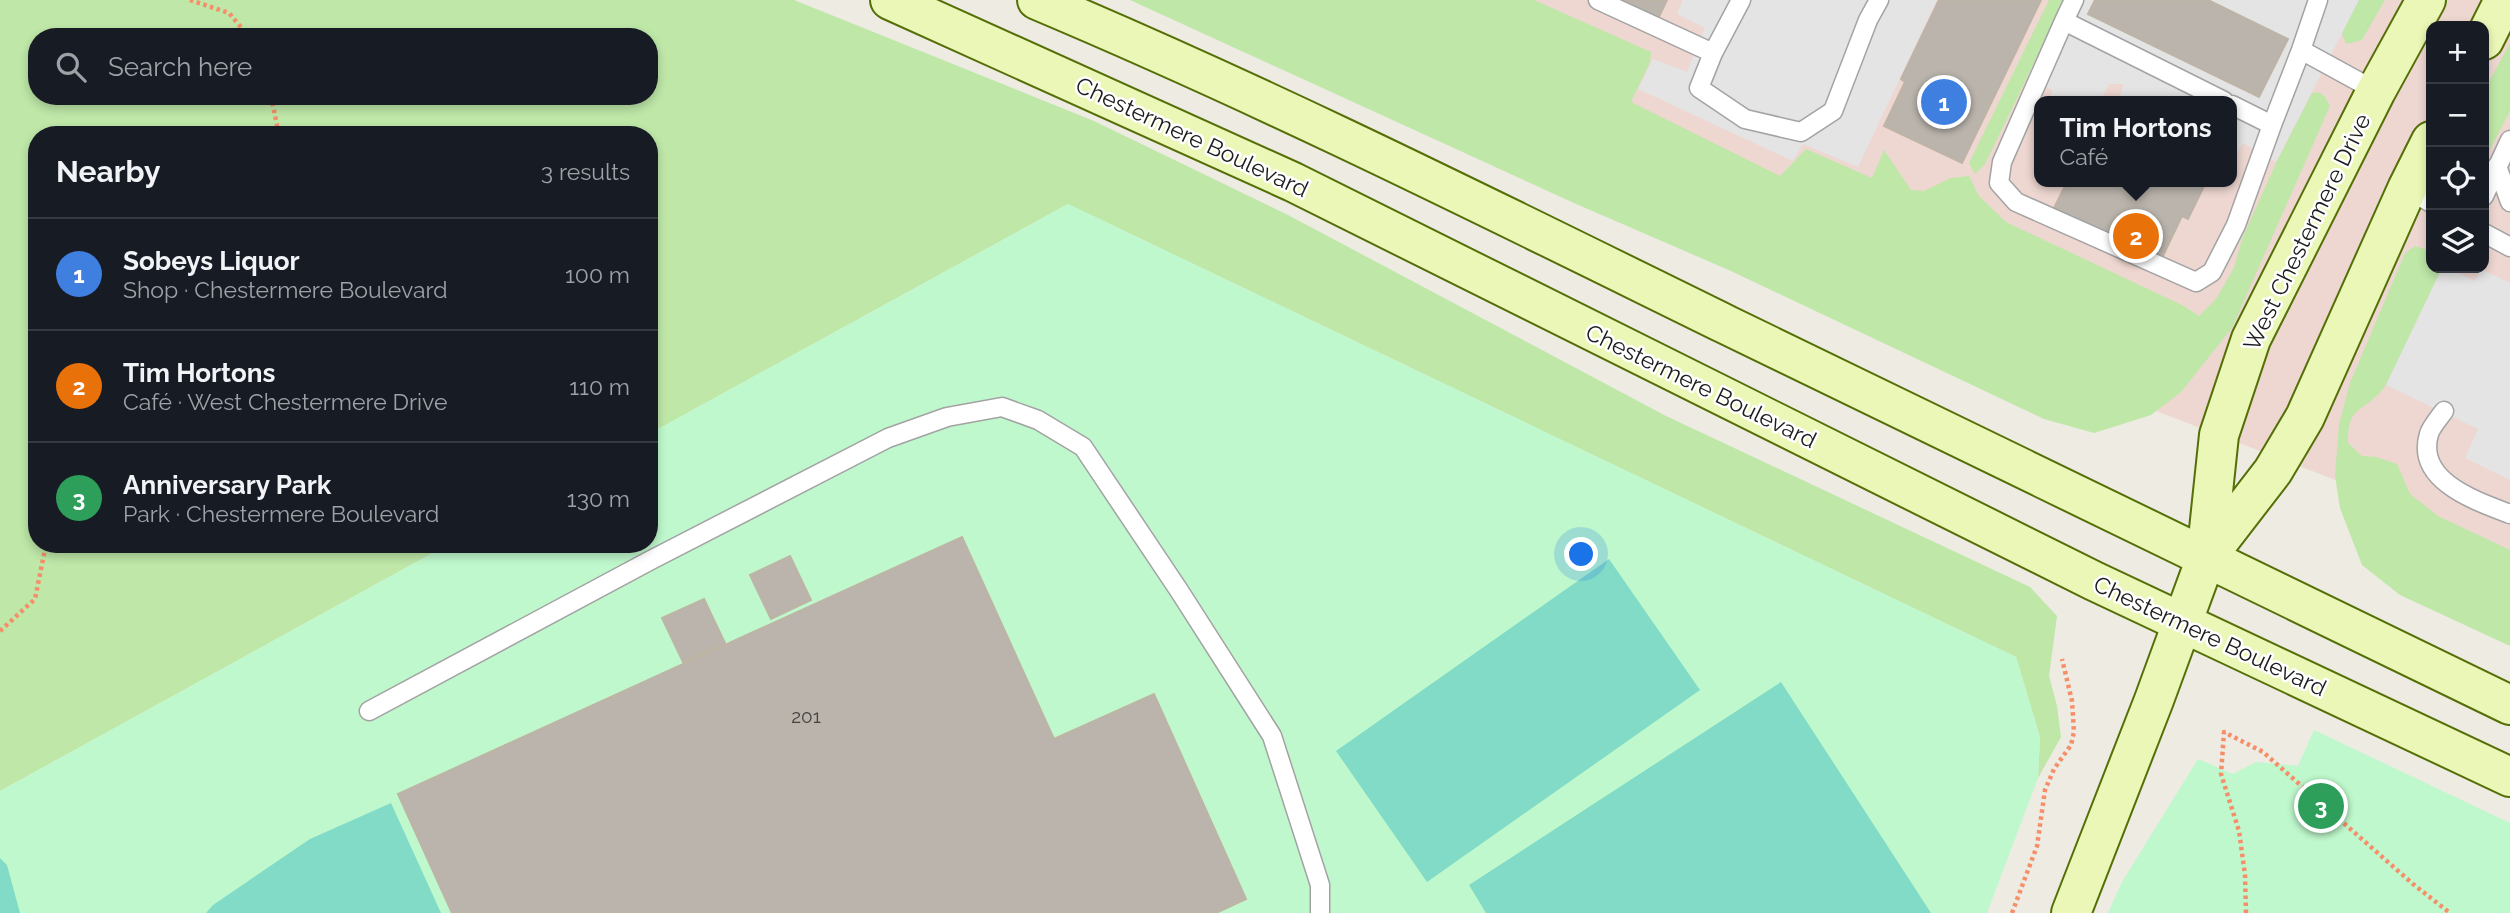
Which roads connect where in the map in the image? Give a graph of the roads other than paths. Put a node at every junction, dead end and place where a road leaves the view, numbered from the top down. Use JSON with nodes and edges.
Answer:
{"nodes":[{"id":1,"x":890,"y":0,"type":"edge"},
{"id":2,"x":1037,"y":0,"type":"edge"},
{"id":3,"x":1598,"y":0,"type":"edge"},
{"id":4,"x":1741,"y":0,"type":"edge"},
{"id":5,"x":1879,"y":0,"type":"edge"},
{"id":6,"x":2074,"y":0,"type":"edge"},
{"id":7,"x":2318,"y":0,"type":"edge"},
{"id":8,"x":2426,"y":0,"type":"edge"},
{"id":9,"x":2504,"y":0,"type":"edge"},
{"id":10,"x":2064,"y":20,"type":"junction"},
{"id":11,"x":2489,"y":30,"type":"edge"},
{"id":12,"x":2301,"y":50,"type":"junction"},
{"id":13,"x":1713,"y":53,"type":"junction"},
{"id":14,"x":2376,"y":91,"type":"junction"},
{"id":15,"x":2214,"y":96,"type":"edge"},
{"id":16,"x":2237,"y":108,"type":"edge"},
{"id":17,"x":2272,"y":125,"type":"junction"},
{"id":18,"x":2510,"y":140,"type":"edge"},
{"id":19,"x":2430,"y":147,"type":"edge"},
{"id":20,"x":2497,"y":166,"type":"junction"},
{"id":21,"x":2489,"y":184,"type":"edge"},
{"id":22,"x":2419,"y":196,"type":"edge"},
{"id":23,"x":2510,"y":202,"type":"edge"},
{"id":24,"x":2489,"y":236,"type":"edge"},
{"id":25,"x":2510,"y":247,"type":"edge"},
{"id":26,"x":2444,"y":411,"type":"dead end"},
{"id":27,"x":2510,"y":514,"type":"edge"},
{"id":28,"x":2206,"y":558,"type":"junction"},
{"id":29,"x":2182,"y":622,"type":"junction"},
{"id":30,"x":2510,"y":705,"type":"edge"},
{"id":31,"x":369,"y":711,"type":"dead end"},
{"id":32,"x":2510,"y":777,"type":"edge"},
{"id":33,"x":1320,"y":913,"type":"edge"},
{"id":34,"x":2071,"y":913,"type":"edge"}],
"edges":[{"from":1,"to":29,"type":"main road","name":"Chestermere Boulevard"},
{"from":2,"to":28,"type":"main road"},
{"from":3,"to":13,"type":"lane"},
{"from":4,"to":13,"type":"lane"},
{"from":5,"to":13,"type":"lane"},
{"from":6,"to":10,"type":"lane"},
{"from":7,"to":12,"type":"lane"},
{"from":8,"to":14,"type":"main road","name":"West Chestermere Drive"},
{"from":9,"to":11,"type":"main road"},
{"from":10,"to":15,"type":"lane"},
{"from":10,"to":17,"type":"lane"},
{"from":12,"to":14,"type":"lane"},
{"from":12,"to":17,"type":"lane"},
{"from":14,"to":28,"type":"main road","name":"West Chestermere Drive"},
{"from":16,"to":17,"type":"lane"},
{"from":18,"to":20,"type":"lane"},
{"from":19,"to":22,"type":"main road","name":"West Chestermere Drive"},
{"from":20,"to":21,"type":"lane"},
{"from":20,"to":23,"type":"lane"},
{"from":22,"to":28,"type":"main road","name":"West Chestermere Drive"},
{"from":24,"to":25,"type":"lane"},
{"from":26,"to":27,"type":"lane"},
{"from":28,"to":29,"type":"main road","name":"West Chestermere Drive"},
{"from":28,"to":30,"type":"main road"},
{"from":29,"to":32,"type":"main road","name":"Chestermere Boulevard"},
{"from":29,"to":34,"type":"main road","name":"West Chestermere Drive"},
{"from":31,"to":33,"type":"lane"}]}
